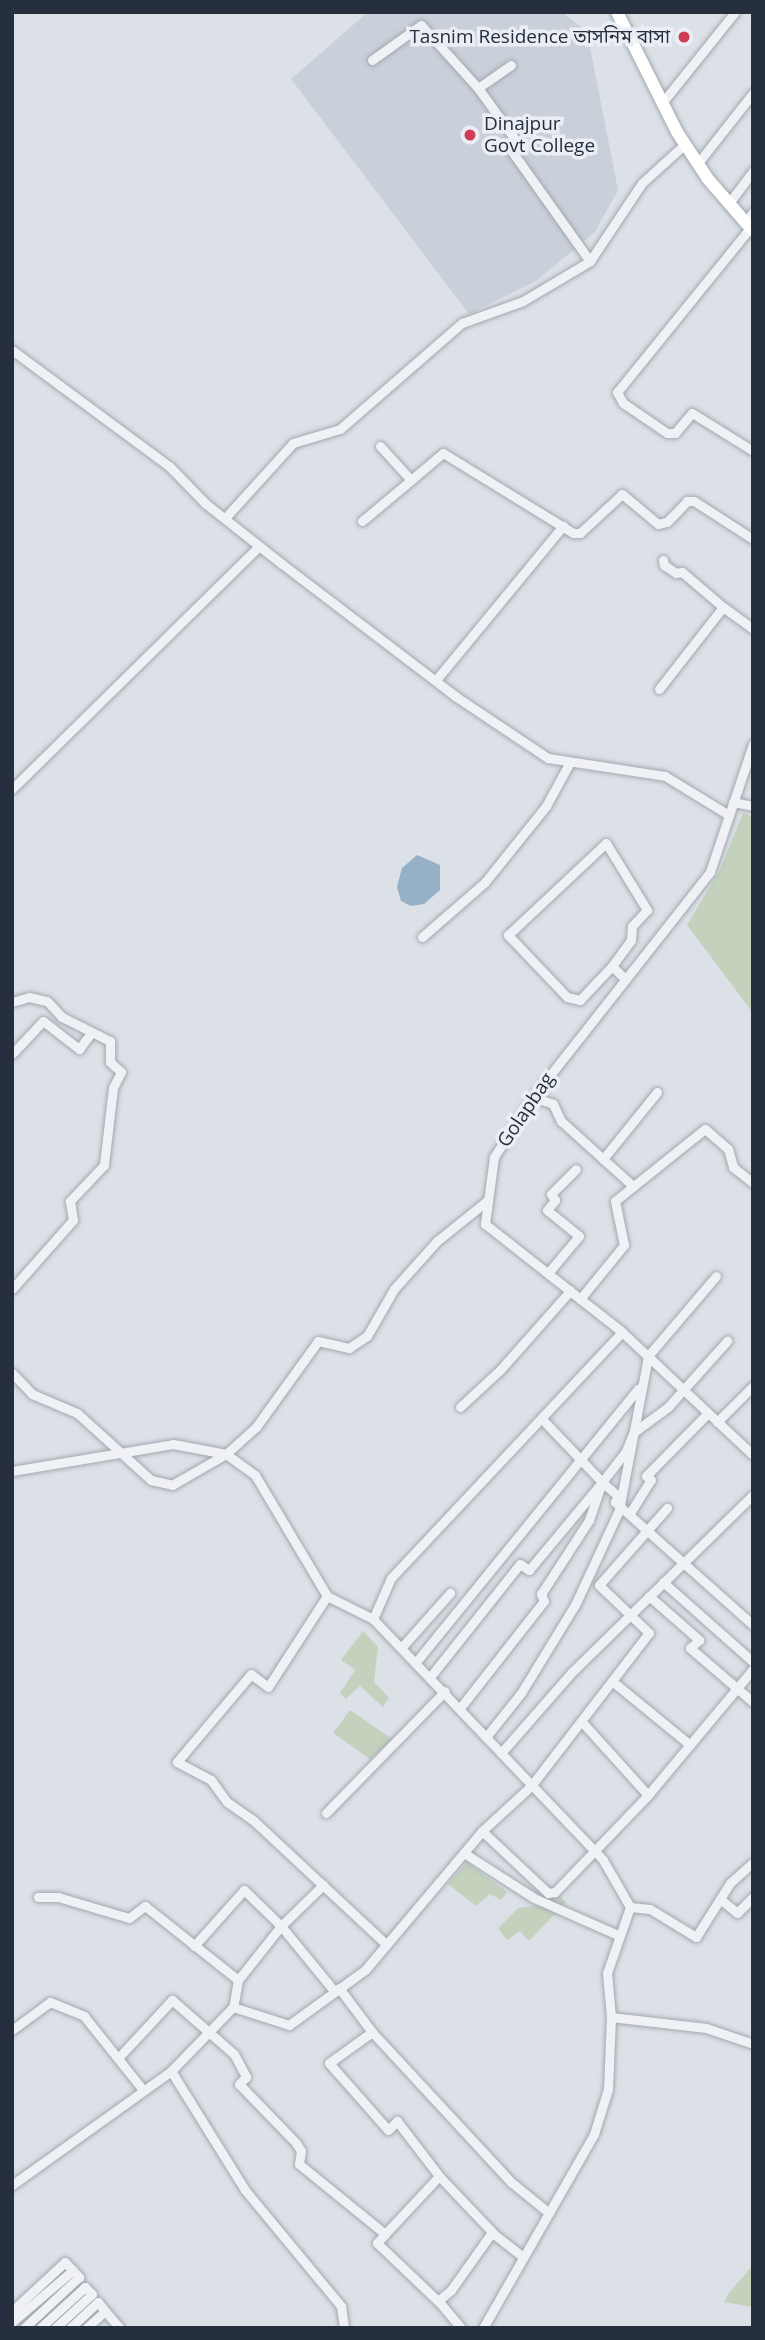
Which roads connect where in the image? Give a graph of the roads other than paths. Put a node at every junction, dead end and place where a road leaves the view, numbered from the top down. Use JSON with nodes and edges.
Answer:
{"nodes":[{"id":1,"x":617,"y":12,"type":"edge"},
{"id":2,"x":734,"y":12,"type":"edge"},
{"id":3,"x":372,"y":60,"type":"dead end"},
{"id":4,"x":511,"y":65,"type":"dead end"},
{"id":5,"x":478,"y":88,"type":"junction"},
{"id":6,"x":753,"y":93,"type":"edge"},
{"id":7,"x":662,"y":103,"type":"junction"},
{"id":8,"x":685,"y":144,"type":"junction"},
{"id":9,"x":698,"y":163,"type":"junction"},
{"id":10,"x":753,"y":171,"type":"edge"},
{"id":11,"x":729,"y":203,"type":"junction"},
{"id":12,"x":750,"y":224,"type":"edge"},
{"id":13,"x":590,"y":261,"type":"junction"},
{"id":14,"x":12,"y":350,"type":"edge"},
{"id":15,"x":380,"y":446,"type":"dead end"},
{"id":16,"x":753,"y":451,"type":"edge"},
{"id":17,"x":411,"y":480,"type":"junction"},
{"id":18,"x":225,"y":518,"type":"junction"},
{"id":19,"x":362,"y":521,"type":"dead end"},
{"id":20,"x":563,"y":526,"type":"junction"},
{"id":21,"x":753,"y":539,"type":"edge"},
{"id":22,"x":259,"y":546,"type":"junction"},
{"id":23,"x":663,"y":560,"type":"dead end"},
{"id":24,"x":723,"y":607,"type":"junction"},
{"id":25,"x":753,"y":629,"type":"edge"},
{"id":26,"x":436,"y":680,"type":"junction"},
{"id":27,"x":659,"y":689,"type":"dead end"},
{"id":28,"x":753,"y":744,"type":"edge"},
{"id":29,"x":570,"y":762,"type":"junction"},
{"id":30,"x":12,"y":789,"type":"edge"},
{"id":31,"x":733,"y":802,"type":"junction"},
{"id":32,"x":753,"y":806,"type":"edge"},
{"id":33,"x":729,"y":815,"type":"junction"},
{"id":34,"x":422,"y":937,"type":"dead end"},
{"id":35,"x":612,"y":966,"type":"junction"},
{"id":36,"x":624,"y":978,"type":"junction"},
{"id":37,"x":12,"y":1002,"type":"edge"},
{"id":38,"x":92,"y":1032,"type":"junction"},
{"id":39,"x":12,"y":1054,"type":"edge"},
{"id":40,"x":657,"y":1092,"type":"dead end"},
{"id":41,"x":533,"y":1097,"type":"junction"},
{"id":42,"x":603,"y":1159,"type":"junction"},
{"id":43,"x":576,"y":1169,"type":"dead end"},
{"id":44,"x":753,"y":1183,"type":"edge"},
{"id":45,"x":633,"y":1186,"type":"junction"},
{"id":46,"x":488,"y":1200,"type":"junction"},
{"id":47,"x":548,"y":1273,"type":"junction"},
{"id":48,"x":716,"y":1276,"type":"dead end"},
{"id":49,"x":12,"y":1289,"type":"edge"},
{"id":50,"x":570,"y":1291,"type":"junction"},
{"id":51,"x":580,"y":1299,"type":"junction"},
{"id":52,"x":622,"y":1332,"type":"junction"},
{"id":53,"x":727,"y":1341,"type":"dead end"},
{"id":54,"x":648,"y":1356,"type":"junction"},
{"id":55,"x":12,"y":1373,"type":"edge"},
{"id":56,"x":753,"y":1386,"type":"edge"},
{"id":57,"x":638,"y":1389,"type":"junction"},
{"id":58,"x":684,"y":1390,"type":"junction"},
{"id":59,"x":460,"y":1407,"type":"dead end"},
{"id":60,"x":708,"y":1413,"type":"junction"},
{"id":61,"x":541,"y":1418,"type":"junction"},
{"id":62,"x":717,"y":1422,"type":"junction"},
{"id":63,"x":634,"y":1432,"type":"junction"},
{"id":64,"x":121,"y":1451,"type":"junction"},
{"id":65,"x":226,"y":1454,"type":"junction"},
{"id":66,"x":753,"y":1455,"type":"edge"},
{"id":67,"x":580,"y":1461,"type":"junction"},
{"id":68,"x":12,"y":1471,"type":"edge"},
{"id":69,"x":602,"y":1482,"type":"junction"},
{"id":70,"x":753,"y":1495,"type":"edge"},
{"id":71,"x":620,"y":1506,"type":"junction"},
{"id":72,"x":667,"y":1508,"type":"dead end"},
{"id":73,"x":630,"y":1513,"type":"junction"},
{"id":74,"x":648,"y":1528,"type":"junction"},
{"id":75,"x":682,"y":1564,"type":"junction"},
{"id":76,"x":663,"y":1582,"type":"junction"},
{"id":77,"x":450,"y":1593,"type":"dead end"},
{"id":78,"x":649,"y":1596,"type":"junction"},
{"id":79,"x":327,"y":1597,"type":"junction"},
{"id":80,"x":631,"y":1616,"type":"junction"},
{"id":81,"x":373,"y":1619,"type":"junction"},
{"id":82,"x":753,"y":1625,"type":"edge"},
{"id":83,"x":401,"y":1648,"type":"junction"},
{"id":84,"x":416,"y":1662,"type":"junction"},
{"id":85,"x":753,"y":1662,"type":"edge"},
{"id":86,"x":753,"y":1669,"type":"edge"},
{"id":87,"x":430,"y":1677,"type":"junction"},
{"id":88,"x":612,"y":1681,"type":"junction"},
{"id":89,"x":736,"y":1689,"type":"junction"},
{"id":90,"x":445,"y":1691,"type":"junction"},
{"id":91,"x":753,"y":1702,"type":"edge"},
{"id":92,"x":460,"y":1707,"type":"junction"},
{"id":93,"x":582,"y":1722,"type":"junction"},
{"id":94,"x":486,"y":1737,"type":"junction"},
{"id":95,"x":689,"y":1744,"type":"junction"},
{"id":96,"x":501,"y":1753,"type":"junction"},
{"id":97,"x":531,"y":1786,"type":"junction"},
{"id":98,"x":648,"y":1795,"type":"junction"},
{"id":99,"x":326,"y":1813,"type":"dead end"},
{"id":100,"x":482,"y":1831,"type":"junction"},
{"id":101,"x":596,"y":1851,"type":"junction"},
{"id":102,"x":464,"y":1853,"type":"junction"},
{"id":103,"x":753,"y":1862,"type":"edge"},
{"id":104,"x":323,"y":1885,"type":"junction"},
{"id":105,"x":38,"y":1897,"type":"dead end"},
{"id":106,"x":753,"y":1897,"type":"edge"},
{"id":107,"x":720,"y":1899,"type":"junction"},
{"id":108,"x":629,"y":1907,"type":"junction"},
{"id":109,"x":281,"y":1926,"type":"junction"},
{"id":110,"x":618,"y":1935,"type":"junction"},
{"id":111,"x":386,"y":1944,"type":"junction"},
{"id":112,"x":194,"y":1946,"type":"junction"},
{"id":113,"x":238,"y":1980,"type":"junction"},
{"id":114,"x":337,"y":1990,"type":"junction"},
{"id":115,"x":233,"y":2007,"type":"junction"},
{"id":116,"x":611,"y":2017,"type":"junction"},
{"id":117,"x":12,"y":2030,"type":"edge"},
{"id":118,"x":211,"y":2030,"type":"junction"},
{"id":119,"x":372,"y":2032,"type":"junction"},
{"id":120,"x":753,"y":2044,"type":"edge"},
{"id":121,"x":119,"y":2057,"type":"junction"},
{"id":122,"x":171,"y":2071,"type":"junction"},
{"id":123,"x":144,"y":2090,"type":"junction"},
{"id":124,"x":439,"y":2176,"type":"junction"},
{"id":125,"x":12,"y":2185,"type":"edge"},
{"id":126,"x":549,"y":2213,"type":"junction"},
{"id":127,"x":492,"y":2232,"type":"junction"},
{"id":128,"x":385,"y":2234,"type":"junction"},
{"id":129,"x":523,"y":2258,"type":"junction"},
{"id":130,"x":54,"y":2272,"type":"junction"},
{"id":131,"x":76,"y":2274,"type":"junction"},
{"id":132,"x":43,"y":2283,"type":"junction"},
{"id":133,"x":64,"y":2284,"type":"junction"},
{"id":134,"x":31,"y":2294,"type":"junction"},
{"id":135,"x":91,"y":2294,"type":"junction"},
{"id":136,"x":52,"y":2295,"type":"junction"},
{"id":137,"x":438,"y":2301,"type":"junction"},
{"id":138,"x":80,"y":2304,"type":"junction"},
{"id":139,"x":40,"y":2306,"type":"junction"},
{"id":140,"x":105,"y":2311,"type":"junction"},
{"id":141,"x":27,"y":2319,"type":"edge"},
{"id":142,"x":71,"y":2320,"type":"edge"},
{"id":143,"x":13,"y":2324,"type":"edge"},
{"id":144,"x":54,"y":2325,"type":"edge"},
{"id":145,"x":93,"y":2326,"type":"edge"},
{"id":146,"x":118,"y":2327,"type":"edge"},
{"id":147,"x":344,"y":2328,"type":"edge"},
{"id":148,"x":461,"y":2328,"type":"edge"},
{"id":149,"x":483,"y":2328,"type":"edge"}],
"edges":[{"from":1,"to":7,"type":"highway"},
{"from":2,"to":7,"type":"street"},
{"from":3,"to":5,"type":"street"},
{"from":4,"to":5,"type":"street"},
{"from":5,"to":13,"type":"street"},
{"from":6,"to":9,"type":"street"},
{"from":7,"to":8,"type":"highway"},
{"from":8,"to":9,"type":"highway"},
{"from":8,"to":13,"type":"street"},
{"from":9,"to":11,"type":"highway"},
{"from":10,"to":11,"type":"street"},
{"from":11,"to":12,"type":"highway"},
{"from":12,"to":16,"type":"street"},
{"from":13,"to":18,"type":"street"},
{"from":14,"to":18,"type":"street"},
{"from":15,"to":17,"type":"street"},
{"from":17,"to":19,"type":"street"},
{"from":17,"to":20,"type":"street"},
{"from":18,"to":22,"type":"street"},
{"from":20,"to":21,"type":"street"},
{"from":20,"to":26,"type":"street"},
{"from":22,"to":26,"type":"street"},
{"from":22,"to":30,"type":"street"},
{"from":23,"to":24,"type":"street"},
{"from":24,"to":25,"type":"street"},
{"from":24,"to":27,"type":"street"},
{"from":26,"to":29,"type":"street"},
{"from":28,"to":31,"type":"street","name":"Golapbag"},
{"from":29,"to":33,"type":"street"},
{"from":29,"to":34,"type":"street"},
{"from":31,"to":32,"type":"street"},
{"from":31,"to":33,"type":"street","name":"Golapbag"},
{"from":33,"to":36,"type":"street","name":"Golapbag"},
{"from":35,"to":35,"type":"street"},
{"from":35,"to":36,"type":"street"},
{"from":36,"to":41,"type":"street","name":"Golapbag"},
{"from":37,"to":38,"type":"street"},
{"from":38,"to":39,"type":"street"},
{"from":38,"to":49,"type":"street"},
{"from":40,"to":42,"type":"street"},
{"from":41,"to":42,"type":"street"},
{"from":41,"to":46,"type":"street","name":"Golapbag"},
{"from":42,"to":45,"type":"street"},
{"from":43,"to":47,"type":"street"},
{"from":44,"to":45,"type":"street"},
{"from":45,"to":51,"type":"street"},
{"from":46,"to":47,"type":"street","name":"Golapbag"},
{"from":46,"to":65,"type":"street"},
{"from":47,"to":50,"type":"street","name":"Golapbag"},
{"from":48,"to":54,"type":"street"},
{"from":50,"to":51,"type":"street","name":"Golapbag"},
{"from":50,"to":59,"type":"street"},
{"from":51,"to":52,"type":"street","name":"Golapbag"},
{"from":52,"to":54,"type":"street","name":"Golapbag"},
{"from":52,"to":61,"type":"street"},
{"from":53,"to":58,"type":"street"},
{"from":54,"to":57,"type":"street"},
{"from":54,"to":58,"type":"street","name":"Golapbag"},
{"from":55,"to":64,"type":"street"},
{"from":56,"to":62,"type":"street"},
{"from":57,"to":63,"type":"street"},
{"from":57,"to":67,"type":"street"},
{"from":58,"to":60,"type":"street","name":"Golapbag"},
{"from":58,"to":63,"type":"street"},
{"from":60,"to":62,"type":"street","name":"Golapbag"},
{"from":60,"to":73,"type":"street"},
{"from":61,"to":67,"type":"street"},
{"from":61,"to":81,"type":"street"},
{"from":62,"to":66,"type":"street","name":"Golapbag"},
{"from":63,"to":69,"type":"street"},
{"from":63,"to":71,"type":"street"},
{"from":64,"to":65,"type":"street"},
{"from":64,"to":65,"type":"street"},
{"from":64,"to":68,"type":"street"},
{"from":65,"to":79,"type":"street"},
{"from":67,"to":69,"type":"street"},
{"from":67,"to":84,"type":"street"},
{"from":69,"to":71,"type":"street"},
{"from":69,"to":87,"type":"street"},
{"from":69,"to":92,"type":"street"},
{"from":70,"to":75,"type":"street"},
{"from":71,"to":73,"type":"street"},
{"from":71,"to":94,"type":"street"},
{"from":72,"to":74,"type":"street"},
{"from":73,"to":74,"type":"street"},
{"from":74,"to":75,"type":"street"},
{"from":74,"to":80,"type":"street"},
{"from":75,"to":76,"type":"street"},
{"from":75,"to":82,"type":"street"},
{"from":76,"to":78,"type":"street"},
{"from":76,"to":85,"type":"street"},
{"from":77,"to":83,"type":"street"},
{"from":78,"to":80,"type":"street"},
{"from":78,"to":89,"type":"street"},
{"from":79,"to":81,"type":"street"},
{"from":79,"to":104,"type":"street"},
{"from":80,"to":88,"type":"street"},
{"from":80,"to":96,"type":"street"},
{"from":81,"to":83,"type":"street"},
{"from":83,"to":84,"type":"street"},
{"from":84,"to":87,"type":"street"},
{"from":86,"to":89,"type":"street"},
{"from":87,"to":90,"type":"street"},
{"from":88,"to":93,"type":"street"},
{"from":88,"to":95,"type":"street"},
{"from":89,"to":91,"type":"street"},
{"from":89,"to":95,"type":"street"},
{"from":90,"to":92,"type":"street"},
{"from":90,"to":99,"type":"street"},
{"from":92,"to":94,"type":"street"},
{"from":93,"to":97,"type":"street"},
{"from":93,"to":98,"type":"street"},
{"from":94,"to":96,"type":"street"},
{"from":95,"to":98,"type":"street"},
{"from":96,"to":97,"type":"street"},
{"from":97,"to":100,"type":"street"},
{"from":97,"to":101,"type":"street"},
{"from":98,"to":101,"type":"street"},
{"from":100,"to":101,"type":"street"},
{"from":100,"to":102,"type":"street"},
{"from":101,"to":108,"type":"street"},
{"from":102,"to":110,"type":"street"},
{"from":102,"to":111,"type":"street"},
{"from":103,"to":107,"type":"street"},
{"from":104,"to":109,"type":"street"},
{"from":104,"to":111,"type":"street"},
{"from":105,"to":112,"type":"street"},
{"from":106,"to":107,"type":"street"},
{"from":107,"to":108,"type":"street"},
{"from":108,"to":110,"type":"street"},
{"from":109,"to":112,"type":"street"},
{"from":109,"to":113,"type":"street"},
{"from":109,"to":114,"type":"street"},
{"from":110,"to":116,"type":"street"},
{"from":111,"to":114,"type":"street"},
{"from":112,"to":113,"type":"street"},
{"from":113,"to":115,"type":"street"},
{"from":114,"to":115,"type":"street"},
{"from":114,"to":119,"type":"street"},
{"from":115,"to":118,"type":"street"},
{"from":116,"to":120,"type":"street"},
{"from":116,"to":126,"type":"street"},
{"from":117,"to":121,"type":"street"},
{"from":118,"to":121,"type":"street"},
{"from":118,"to":122,"type":"street"},
{"from":118,"to":128,"type":"street"},
{"from":119,"to":124,"type":"street"},
{"from":119,"to":126,"type":"street"},
{"from":121,"to":123,"type":"street"},
{"from":122,"to":123,"type":"street"},
{"from":122,"to":147,"type":"street"},
{"from":123,"to":125,"type":"street"},
{"from":124,"to":127,"type":"street"},
{"from":124,"to":128,"type":"street"},
{"from":126,"to":129,"type":"street"},
{"from":127,"to":129,"type":"street"},
{"from":127,"to":137,"type":"street"},
{"from":128,"to":137,"type":"street"},
{"from":129,"to":149,"type":"street"},
{"from":130,"to":131,"type":"street"},
{"from":130,"to":132,"type":"street"},
{"from":130,"to":133,"type":"street"},
{"from":131,"to":133,"type":"street"},
{"from":131,"to":135,"type":"street"},
{"from":132,"to":134,"type":"street"},
{"from":132,"to":136,"type":"street"},
{"from":133,"to":136,"type":"street"},
{"from":133,"to":138,"type":"street"},
{"from":134,"to":139,"type":"street"},
{"from":134,"to":141,"type":"street"},
{"from":135,"to":138,"type":"street"},
{"from":135,"to":138,"type":"street"},
{"from":135,"to":140,"type":"street"},
{"from":136,"to":139,"type":"street"},
{"from":136,"to":142,"type":"street"},
{"from":137,"to":148,"type":"street"},
{"from":138,"to":142,"type":"street"},
{"from":138,"to":142,"type":"street"},
{"from":138,"to":145,"type":"street"},
{"from":139,"to":141,"type":"street"},
{"from":139,"to":144,"type":"street"},
{"from":140,"to":145,"type":"street"},
{"from":140,"to":146,"type":"street"},
{"from":141,"to":143,"type":"street"},
{"from":141,"to":144,"type":"street"},
{"from":142,"to":144,"type":"street"}]}
